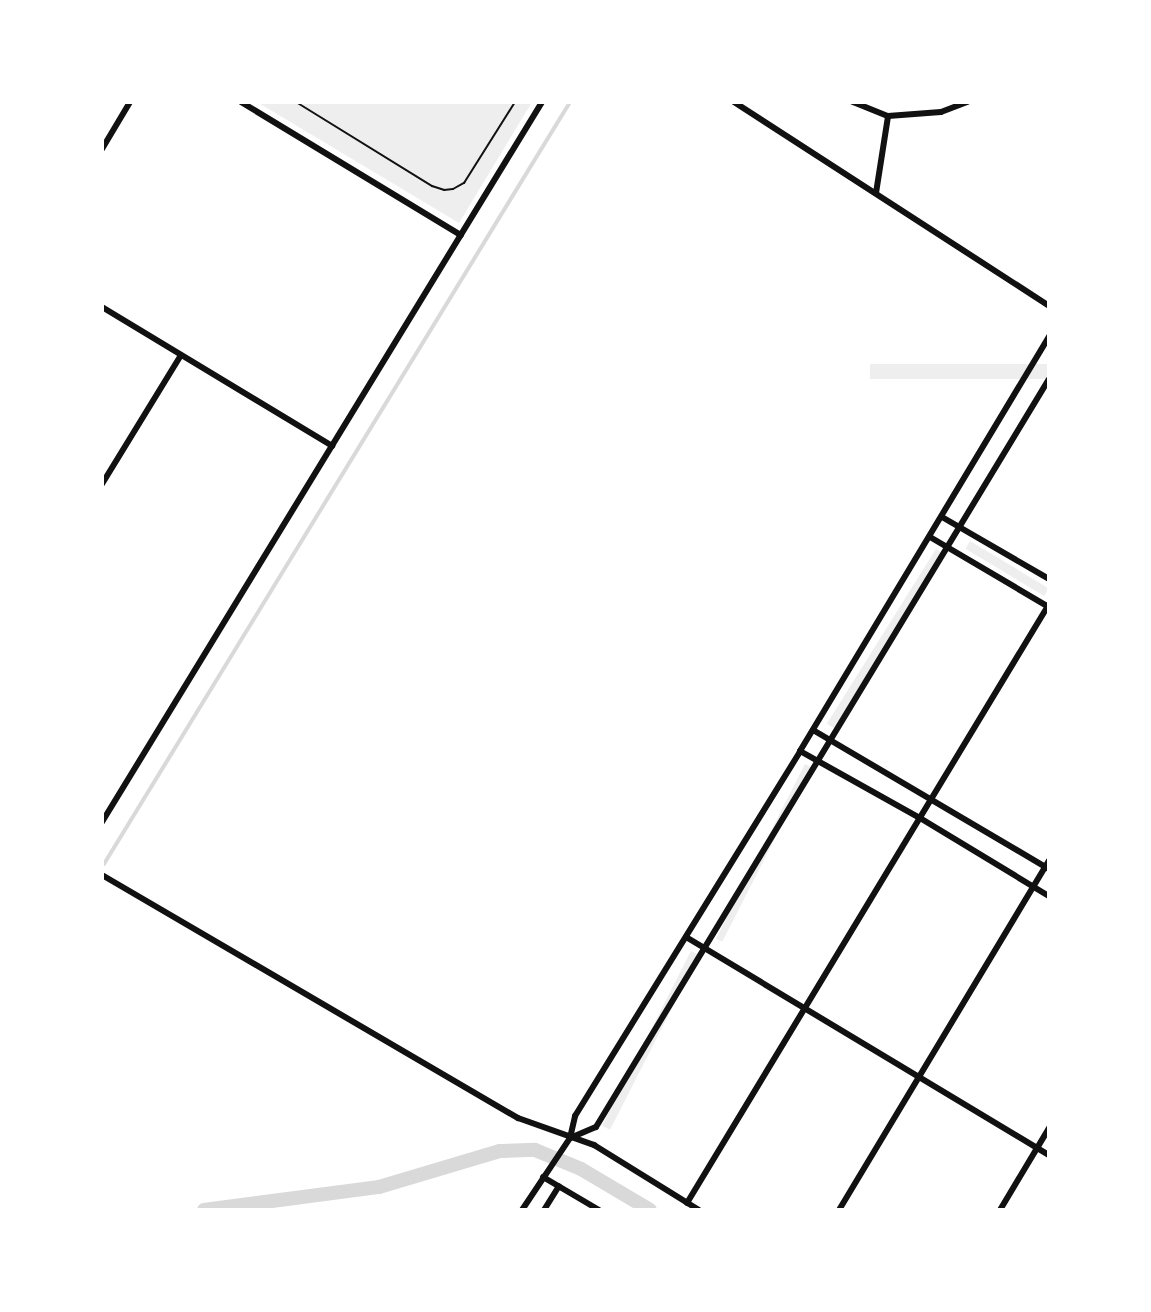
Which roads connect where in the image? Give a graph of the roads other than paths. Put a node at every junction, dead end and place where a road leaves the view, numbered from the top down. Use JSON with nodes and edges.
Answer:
{"nodes":[{"id":1,"x":130,"y":102,"type":"edge"},
{"id":2,"x":241,"y":102,"type":"edge"},
{"id":3,"x":542,"y":102,"type":"edge"},
{"id":4,"x":734,"y":102,"type":"edge"},
{"id":5,"x":853,"y":102,"type":"edge"},
{"id":6,"x":967,"y":102,"type":"edge"},
{"id":7,"x":888,"y":116,"type":"junction"},
{"id":8,"x":102,"y":149,"type":"edge"},
{"id":9,"x":876,"y":193,"type":"junction"},
{"id":10,"x":461,"y":235,"type":"junction"},
{"id":11,"x":1049,"y":306,"type":"edge"},
{"id":12,"x":102,"y":307,"type":"edge"},
{"id":13,"x":1049,"y":336,"type":"edge"},
{"id":14,"x":181,"y":355,"type":"junction"},
{"id":15,"x":1049,"y":379,"type":"edge"},
{"id":16,"x":332,"y":446,"type":"junction"},
{"id":17,"x":102,"y":484,"type":"edge"},
{"id":18,"x":942,"y":517,"type":"junction"},
{"id":19,"x":959,"y":529,"type":"junction"},
{"id":20,"x":930,"y":537,"type":"junction"},
{"id":21,"x":947,"y":549,"type":"junction"},
{"id":22,"x":1049,"y":579,"type":"edge"},
{"id":23,"x":1048,"y":606,"type":"edge"},
{"id":24,"x":813,"y":730,"type":"junction"},
{"id":25,"x":830,"y":741,"type":"junction"},
{"id":26,"x":800,"y":751,"type":"junction"},
{"id":27,"x":816,"y":763,"type":"junction"},
{"id":28,"x":931,"y":799,"type":"junction"},
{"id":29,"x":920,"y":818,"type":"junction"},
{"id":30,"x":102,"y":822,"type":"edge"},
{"id":31,"x":1049,"y":860,"type":"edge"},
{"id":32,"x":1047,"y":868,"type":"edge"},
{"id":33,"x":102,"y":875,"type":"edge"},
{"id":34,"x":1033,"y":886,"type":"junction"},
{"id":35,"x":1049,"y":896,"type":"edge"},
{"id":36,"x":686,"y":937,"type":"junction"},
{"id":37,"x":704,"y":949,"type":"junction"},
{"id":38,"x":806,"y":1007,"type":"junction"},
{"id":39,"x":921,"y":1077,"type":"junction"},
{"id":40,"x":1049,"y":1128,"type":"edge"},
{"id":41,"x":570,"y":1138,"type":"junction"},
{"id":42,"x":1037,"y":1148,"type":"junction"},
{"id":43,"x":1049,"y":1155,"type":"edge"},
{"id":44,"x":542,"y":1179,"type":"junction"},
{"id":45,"x":559,"y":1186,"type":"junction"},
{"id":46,"x":687,"y":1203,"type":"junction"},
{"id":47,"x":522,"y":1210,"type":"edge"},
{"id":48,"x":544,"y":1210,"type":"edge"},
{"id":49,"x":599,"y":1210,"type":"edge"},
{"id":50,"x":699,"y":1210,"type":"edge"},
{"id":51,"x":839,"y":1210,"type":"edge"},
{"id":52,"x":1000,"y":1210,"type":"edge"}],
"edges":[{"from":1,"to":8,"type":"street"},
{"from":2,"to":10,"type":"street"},
{"from":3,"to":10,"type":"street"},
{"from":4,"to":9,"type":"street"},
{"from":5,"to":7,"type":"street"},
{"from":6,"to":7,"type":"street"},
{"from":7,"to":9,"type":"street"},
{"from":9,"to":11,"type":"street"},
{"from":10,"to":16,"type":"street"},
{"from":12,"to":14,"type":"street"},
{"from":13,"to":18,"type":"street"},
{"from":14,"to":16,"type":"street"},
{"from":14,"to":17,"type":"street"},
{"from":15,"to":19,"type":"street"},
{"from":16,"to":30,"type":"street"},
{"from":18,"to":19,"type":"street"},
{"from":18,"to":20,"type":"street"},
{"from":19,"to":21,"type":"street"},
{"from":19,"to":22,"type":"street"},
{"from":20,"to":21,"type":"street"},
{"from":20,"to":24,"type":"street"},
{"from":21,"to":23,"type":"street"},
{"from":21,"to":25,"type":"street"},
{"from":23,"to":28,"type":"street"},
{"from":24,"to":25,"type":"street"},
{"from":24,"to":26,"type":"street"},
{"from":25,"to":27,"type":"street"},
{"from":25,"to":28,"type":"street"},
{"from":26,"to":27,"type":"street"},
{"from":26,"to":36,"type":"street"},
{"from":27,"to":29,"type":"street"},
{"from":27,"to":37,"type":"street"},
{"from":28,"to":29,"type":"street"},
{"from":28,"to":32,"type":"street"},
{"from":29,"to":34,"type":"street"},
{"from":29,"to":38,"type":"street"},
{"from":31,"to":32,"type":"street"},
{"from":32,"to":34,"type":"street"},
{"from":33,"to":41,"type":"street"},
{"from":34,"to":35,"type":"street"},
{"from":34,"to":39,"type":"street"},
{"from":36,"to":37,"type":"street"},
{"from":36,"to":41,"type":"street"},
{"from":37,"to":38,"type":"street"},
{"from":37,"to":41,"type":"street"},
{"from":38,"to":39,"type":"street"},
{"from":38,"to":46,"type":"street"},
{"from":39,"to":42,"type":"street"},
{"from":39,"to":51,"type":"street"},
{"from":40,"to":42,"type":"street"},
{"from":41,"to":44,"type":"street"},
{"from":41,"to":46,"type":"street"},
{"from":42,"to":43,"type":"street"},
{"from":42,"to":52,"type":"street"},
{"from":44,"to":45,"type":"street"},
{"from":44,"to":47,"type":"street"},
{"from":45,"to":48,"type":"street"},
{"from":45,"to":49,"type":"street"},
{"from":46,"to":50,"type":"street"}]}
